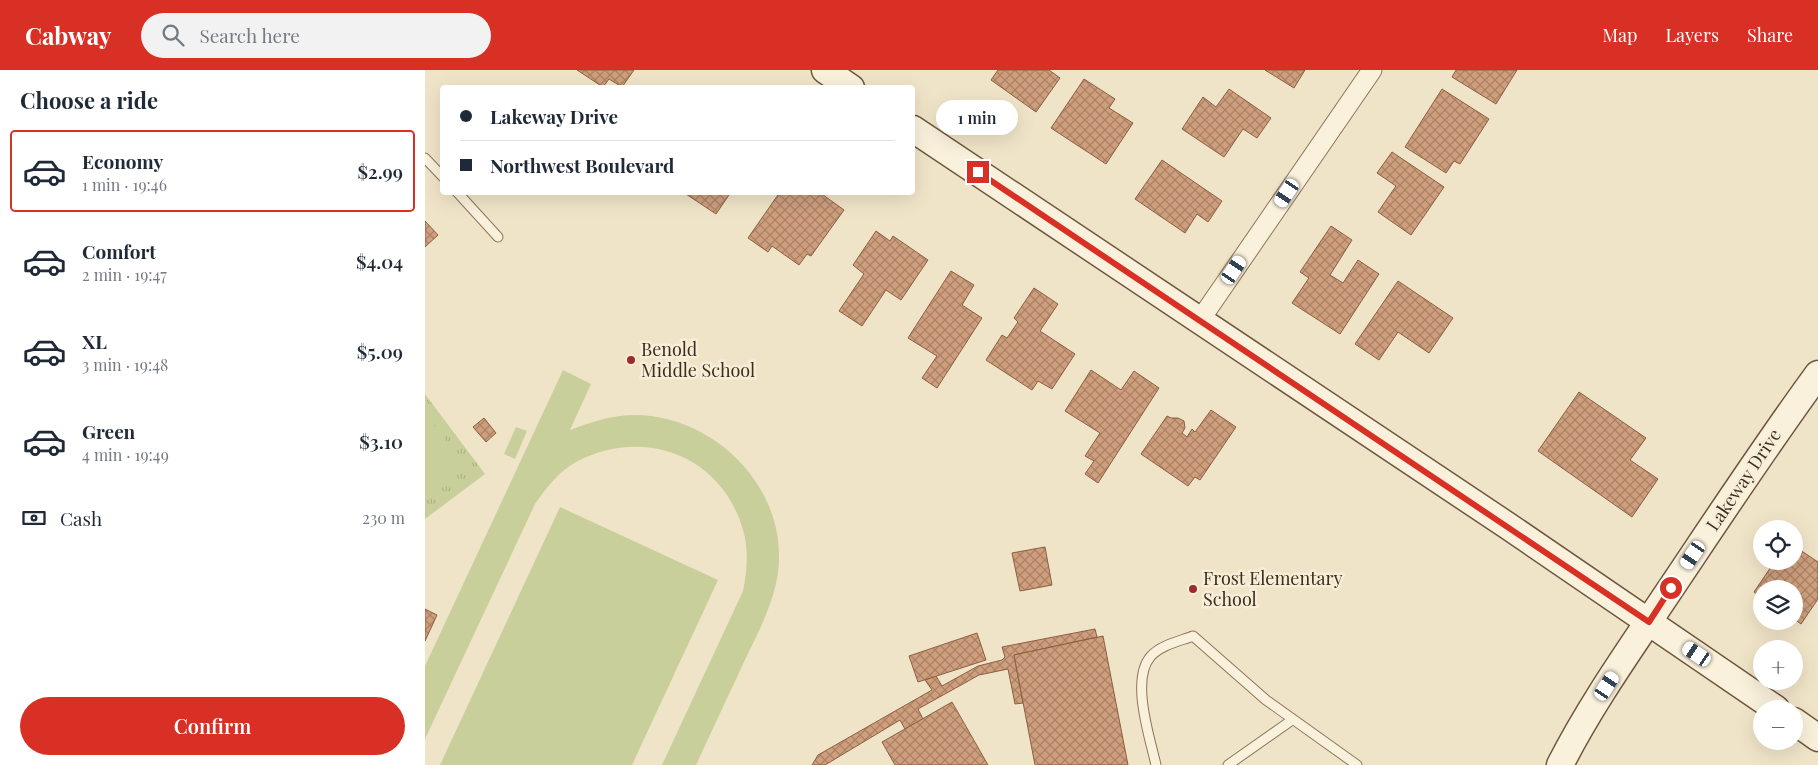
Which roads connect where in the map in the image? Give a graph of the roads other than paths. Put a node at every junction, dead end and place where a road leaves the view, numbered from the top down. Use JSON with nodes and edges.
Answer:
{"nodes":[{"id":1,"x":825,"y":70,"type":"edge"},
{"id":2,"x":1371,"y":70,"type":"edge"},
{"id":3,"x":847,"y":85,"type":"edge"},
{"id":4,"x":915,"y":129,"type":"edge"},
{"id":5,"x":425,"y":158,"type":"edge"},
{"id":6,"x":440,"y":174,"type":"edge"},
{"id":7,"x":460,"y":195,"type":"edge"},
{"id":8,"x":498,"y":237,"type":"dead end"},
{"id":9,"x":1200,"y":320,"type":"junction"},
{"id":10,"x":1818,"y":374,"type":"edge"},
{"id":11,"x":1649,"y":622,"type":"junction"},
{"id":12,"x":1763,"y":700,"type":"edge"},
{"id":13,"x":1292,"y":720,"type":"junction"},
{"id":14,"x":1803,"y":727,"type":"edge"},
{"id":15,"x":1818,"y":738,"type":"edge"},
{"id":16,"x":1156,"y":765,"type":"edge"},
{"id":17,"x":1228,"y":765,"type":"edge"},
{"id":18,"x":1357,"y":765,"type":"edge"},
{"id":19,"x":1560,"y":765,"type":"edge"}],
"edges":[{"from":1,"to":3,"type":"street"},
{"from":2,"to":9,"type":"street"},
{"from":4,"to":9,"type":"street"},
{"from":5,"to":6,"type":"lane"},
{"from":7,"to":8,"type":"lane"},
{"from":9,"to":11,"type":"street"},
{"from":10,"to":11,"type":"street","name":"Lakeway Drive"},
{"from":11,"to":12,"type":"street"},
{"from":11,"to":19,"type":"street","name":"Lakeway Drive"},
{"from":13,"to":16,"type":"lane"},
{"from":13,"to":17,"type":"lane"},
{"from":13,"to":18,"type":"lane"},
{"from":14,"to":15,"type":"street"}]}
